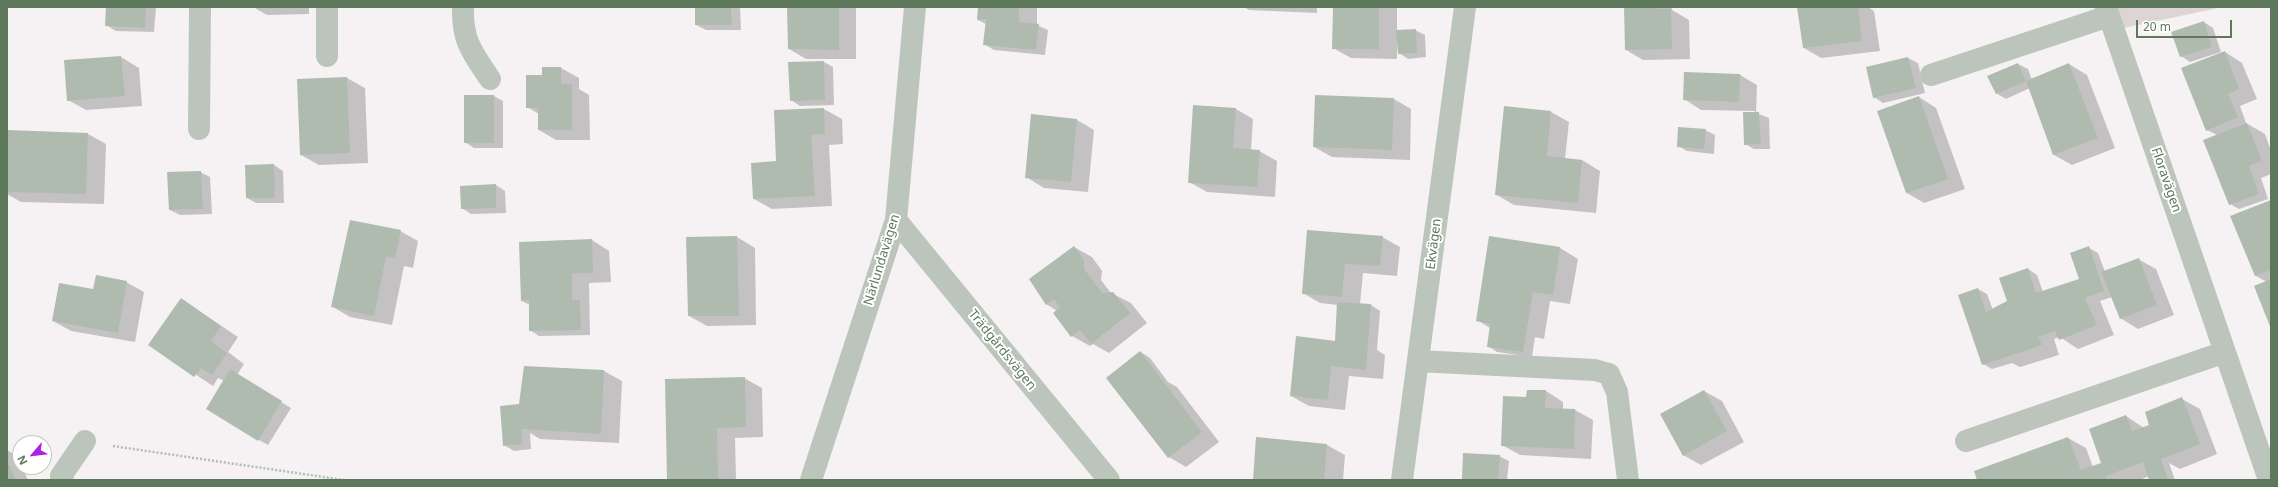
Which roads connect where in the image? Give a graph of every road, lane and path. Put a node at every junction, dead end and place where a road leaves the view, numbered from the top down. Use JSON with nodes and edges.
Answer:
{"nodes":[{"id":1,"x":200,"y":7,"type":"edge"},
{"id":2,"x":328,"y":7,"type":"edge"},
{"id":3,"x":463,"y":7,"type":"edge"},
{"id":4,"x":915,"y":7,"type":"edge"},
{"id":5,"x":1465,"y":7,"type":"edge"},
{"id":6,"x":2108,"y":11,"type":"edge"},
{"id":7,"x":327,"y":56,"type":"dead end"},
{"id":8,"x":1931,"y":75,"type":"dead end"},
{"id":9,"x":490,"y":79,"type":"dead end"},
{"id":10,"x":199,"y":129,"type":"dead end"},
{"id":11,"x":896,"y":220,"type":"junction"},
{"id":12,"x":2225,"y":352,"type":"junction"},
{"id":13,"x":1418,"y":361,"type":"junction"},
{"id":14,"x":85,"y":441,"type":"joint"},
{"id":15,"x":1966,"y":441,"type":"dead end"},
{"id":16,"x":63,"y":480,"type":"edge"},
{"id":17,"x":344,"y":480,"type":"edge"},
{"id":18,"x":811,"y":480,"type":"edge"},
{"id":19,"x":1109,"y":480,"type":"edge"},
{"id":20,"x":1402,"y":480,"type":"edge"},
{"id":21,"x":1628,"y":480,"type":"edge"},
{"id":22,"x":2269,"y":480,"type":"edge"}],
"edges":[{"from":1,"to":10,"type":"street"},
{"from":2,"to":7,"type":"street"},
{"from":3,"to":9,"type":"street"},
{"from":4,"to":11,"type":"street","name":"Närlundavägen"},
{"from":5,"to":13,"type":"street","name":"Ekvägen"},
{"from":6,"to":8,"type":"street"},
{"from":6,"to":12,"type":"street","name":"Floravägen"},
{"from":11,"to":18,"type":"street","name":"Närlundavägen"},
{"from":11,"to":19,"type":"street","name":"Trädgårdsvägen"},
{"from":12,"to":15,"type":"street"},
{"from":12,"to":22,"type":"street","name":"Floravägen"},
{"from":13,"to":20,"type":"street","name":"Ekvägen"},
{"from":13,"to":21,"type":"street"},
{"from":14,"to":16,"type":"street"},
{"from":14,"to":17,"type":"path"}]}
